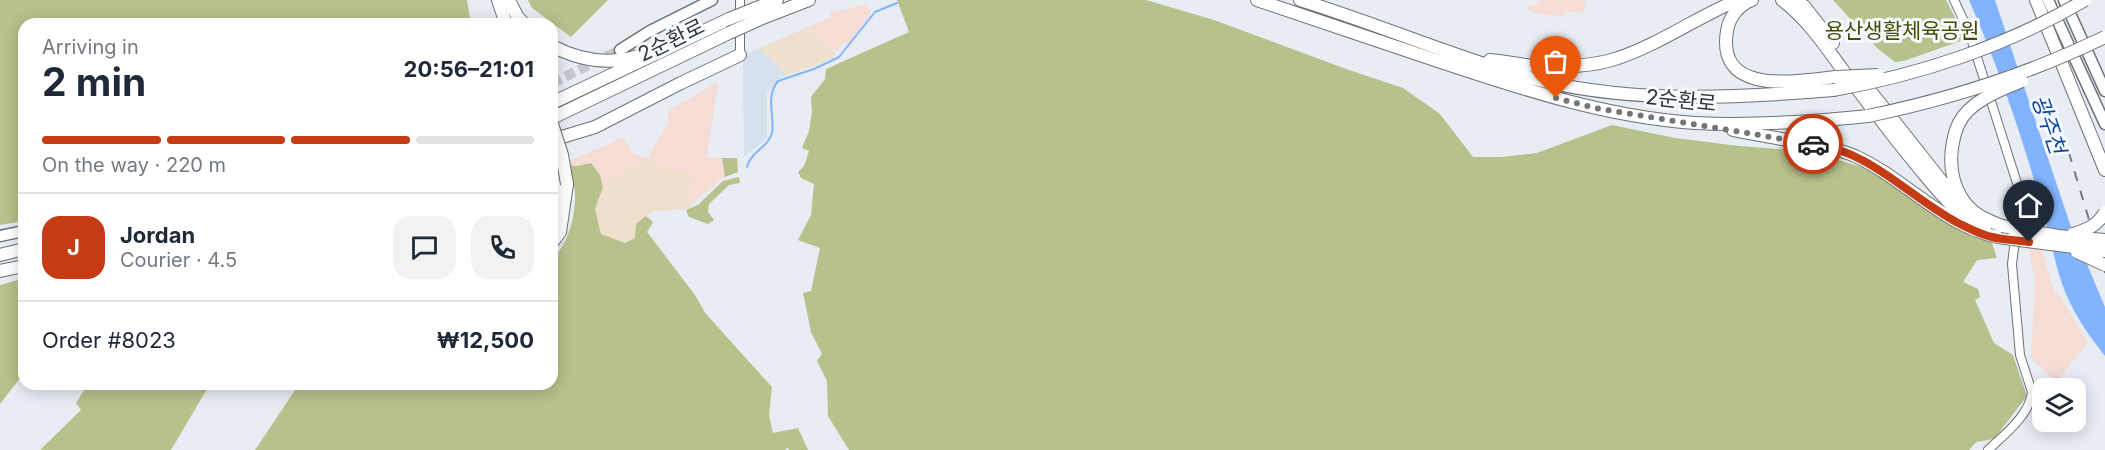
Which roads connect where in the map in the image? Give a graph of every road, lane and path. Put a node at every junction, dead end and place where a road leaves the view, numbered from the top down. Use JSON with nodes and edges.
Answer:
{"nodes":[{"id":1,"x":498,"y":0,"type":"edge"},
{"id":2,"x":508,"y":0,"type":"edge"},
{"id":3,"x":712,"y":0,"type":"edge"},
{"id":4,"x":740,"y":0,"type":"edge"},
{"id":5,"x":777,"y":0,"type":"edge"},
{"id":6,"x":809,"y":0,"type":"edge"},
{"id":7,"x":1257,"y":0,"type":"edge"},
{"id":8,"x":1300,"y":0,"type":"edge"},
{"id":9,"x":1738,"y":0,"type":"edge"},
{"id":10,"x":1752,"y":0,"type":"edge"},
{"id":11,"x":1782,"y":0,"type":"edge"},
{"id":12,"x":1794,"y":0,"type":"edge"},
{"id":13,"x":1954,"y":0,"type":"edge"},
{"id":14,"x":2036,"y":0,"type":"edge"},
{"id":15,"x":2048,"y":0,"type":"edge"},
{"id":16,"x":2064,"y":0,"type":"edge"},
{"id":17,"x":2085,"y":0,"type":"edge"},
{"id":18,"x":757,"y":14,"type":"junction"},
{"id":19,"x":499,"y":18,"type":"edge"},
{"id":20,"x":504,"y":18,"type":"edge"},
{"id":21,"x":514,"y":18,"type":"edge"},
{"id":22,"x":519,"y":18,"type":"edge"},
{"id":23,"x":706,"y":31,"type":"junction"},
{"id":24,"x":2105,"y":37,"type":"edge"},
{"id":25,"x":558,"y":48,"type":"edge"},
{"id":26,"x":620,"y":50,"type":"tunnel mouth"},
{"id":27,"x":740,"y":55,"type":"joint"},
{"id":28,"x":1473,"y":60,"type":"junction"},
{"id":29,"x":2050,"y":63,"type":"junction"},
{"id":30,"x":1909,"y":73,"type":"junction"},
{"id":31,"x":2105,"y":91,"type":"edge"},
{"id":32,"x":558,"y":101,"type":"edge"},
{"id":33,"x":558,"y":115,"type":"edge"},
{"id":34,"x":1693,"y":123,"type":"junction"},
{"id":35,"x":2105,"y":124,"type":"edge"},
{"id":36,"x":558,"y":138,"type":"edge"},
{"id":37,"x":558,"y":143,"type":"edge"},
{"id":38,"x":2105,"y":170,"type":"edge"},
{"id":39,"x":558,"y":176,"type":"edge"},
{"id":40,"x":562,"y":185,"type":"junction"},
{"id":41,"x":558,"y":200,"type":"edge"},
{"id":42,"x":1973,"y":212,"type":"junction"},
{"id":43,"x":2105,"y":212,"type":"edge"},
{"id":44,"x":18,"y":232,"type":"edge"},
{"id":45,"x":558,"y":235,"type":"edge"},
{"id":46,"x":0,"y":236,"type":"edge"},
{"id":47,"x":2012,"y":239,"type":"junction"},
{"id":48,"x":2105,"y":240,"type":"edge"},
{"id":49,"x":2060,"y":241,"type":"junction"},
{"id":50,"x":18,"y":250,"type":"edge"},
{"id":51,"x":2105,"y":251,"type":"edge"},
{"id":52,"x":0,"y":255,"type":"edge"},
{"id":53,"x":2105,"y":265,"type":"edge"},
{"id":54,"x":18,"y":267,"type":"edge"},
{"id":55,"x":0,"y":271,"type":"edge"},
{"id":56,"x":1988,"y":450,"type":"edge"}],
"edges":[{"from":1,"to":19,"type":"highway"},
{"from":1,"to":20,"type":"highway"},
{"from":2,"to":21,"type":"highway"},
{"from":2,"to":22,"type":"highway"},
{"from":3,"to":26,"type":"main road"},
{"from":4,"to":27,"type":"street"},
{"from":5,"to":18,"type":"highway","name":"2순환로"},
{"from":6,"to":18,"type":"highway","name":"2순환로"},
{"from":7,"to":34,"type":"highway","name":"2순환로"},
{"from":8,"to":28,"type":"highway","name":"2순환로"},
{"from":9,"to":28,"type":"highway"},
{"from":10,"to":30,"type":"highway","bridge":true},
{"from":11,"to":47,"type":"highway"},
{"from":12,"to":42,"type":"highway"},
{"from":13,"to":56,"type":"street"},
{"from":14,"to":38,"type":"highway"},
{"from":15,"to":35,"type":"main road"},
{"from":16,"to":31,"type":"main road"},
{"from":17,"to":30,"type":"highway","name":"2순환로","bridge":true},
{"from":18,"to":23,"type":"highway","name":"2순환로","bridge":true},
{"from":18,"to":33,"type":"highway","name":"2순환로","bridge":true},
{"from":23,"to":25,"type":"highway"},
{"from":23,"to":32,"type":"highway","name":"2순환로"},
{"from":24,"to":29,"type":"highway","name":"2순환로","bridge":true},
{"from":27,"to":36,"type":"highway"},
{"from":28,"to":30,"type":"highway","name":"2순환로","bridge":true},
{"from":29,"to":34,"type":"highway","name":"2순환로","bridge":true},
{"from":29,"to":42,"type":"highway","bridge":true},
{"from":34,"to":47,"type":"highway"},
{"from":37,"to":40,"type":"highway","bridge":true},
{"from":39,"to":40,"type":"highway"},
{"from":40,"to":41,"type":"highway"},
{"from":40,"to":45,"type":"highway"},
{"from":42,"to":49,"type":"highway","bridge":true},
{"from":43,"to":49,"type":"highway","bridge":true},
{"from":44,"to":46,"type":"main road"},
{"from":47,"to":49,"type":"highway","bridge":true},
{"from":48,"to":49,"type":"highway","bridge":true},
{"from":49,"to":51,"type":"highway","bridge":true},
{"from":49,"to":53,"type":"highway","bridge":true},
{"from":50,"to":52,"type":"highway"},
{"from":54,"to":55,"type":"highway"}]}
